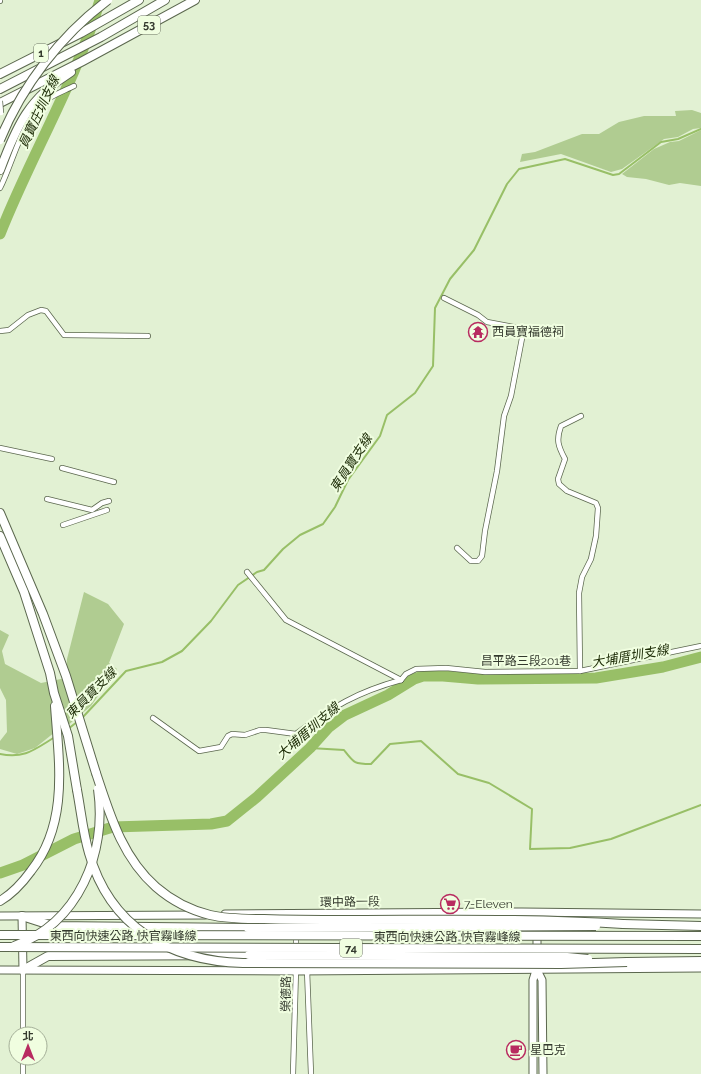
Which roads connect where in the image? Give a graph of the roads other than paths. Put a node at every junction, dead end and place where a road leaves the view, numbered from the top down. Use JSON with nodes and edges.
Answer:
{"nodes":[{"id":1,"x":108,"y":0,"type":"edge"},
{"id":2,"x":139,"y":0,"type":"edge"},
{"id":3,"x":165,"y":0,"type":"edge"},
{"id":4,"x":194,"y":0,"type":"edge"},
{"id":5,"x":82,"y":64,"type":"junction"},
{"id":6,"x":0,"y":74,"type":"edge"},
{"id":7,"x":74,"y":86,"type":"dead end"},
{"id":8,"x":0,"y":88,"type":"edge"},
{"id":9,"x":0,"y":102,"type":"edge"},
{"id":10,"x":1,"y":115,"type":"edge"},
{"id":11,"x":0,"y":140,"type":"edge"},
{"id":12,"x":0,"y":170,"type":"edge"},
{"id":13,"x":0,"y":188,"type":"edge"},
{"id":14,"x":444,"y":298,"type":"dead end"},
{"id":15,"x":0,"y":332,"type":"edge"},
{"id":16,"x":148,"y":336,"type":"dead end"},
{"id":17,"x":581,"y":416,"type":"dead end"},
{"id":18,"x":0,"y":448,"type":"edge"},
{"id":19,"x":52,"y":459,"type":"dead end"},
{"id":20,"x":62,"y":468,"type":"dead end"},
{"id":21,"x":114,"y":482,"type":"dead end"},
{"id":22,"x":47,"y":499,"type":"dead end"},
{"id":23,"x":109,"y":502,"type":"dead end"},
{"id":24,"x":107,"y":510,"type":"dead end"},
{"id":25,"x":0,"y":513,"type":"edge"},
{"id":26,"x":63,"y":525,"type":"dead end"},
{"id":27,"x":0,"y":536,"type":"edge"},
{"id":28,"x":457,"y":548,"type":"dead end"},
{"id":29,"x":247,"y":572,"type":"dead end"},
{"id":30,"x":701,"y":646,"type":"edge"},
{"id":31,"x":580,"y":671,"type":"junction"},
{"id":32,"x":401,"y":680,"type":"junction"},
{"id":33,"x":54,"y":693,"type":"junction"},
{"id":34,"x":153,"y":718,"type":"dead end"},
{"id":35,"x":96,"y":773,"type":"junction"},
{"id":36,"x":0,"y":901,"type":"edge"},
{"id":37,"x":537,"y":912,"type":"junction"},
{"id":38,"x":296,"y":914,"type":"junction"},
{"id":39,"x":306,"y":914,"type":"junction"},
{"id":40,"x":701,"y":914,"type":"edge"},
{"id":41,"x":209,"y":915,"type":"junction"},
{"id":42,"x":0,"y":916,"type":"edge"},
{"id":43,"x":22,"y":916,"type":"junction"},
{"id":44,"x":623,"y":924,"type":"junction"},
{"id":45,"x":701,"y":926,"type":"edge"},
{"id":46,"x":0,"y":935,"type":"edge"},
{"id":47,"x":701,"y":936,"type":"edge"},
{"id":48,"x":0,"y":949,"type":"edge"},
{"id":49,"x":701,"y":949,"type":"edge"},
{"id":50,"x":701,"y":961,"type":"edge"},
{"id":51,"x":627,"y":962,"type":"junction"},
{"id":52,"x":701,"y":968,"type":"edge"},
{"id":53,"x":0,"y":970,"type":"edge"},
{"id":54,"x":23,"y":970,"type":"junction"},
{"id":55,"x":537,"y":970,"type":"junction"},
{"id":56,"x":296,"y":971,"type":"junction"},
{"id":57,"x":307,"y":971,"type":"junction"},
{"id":58,"x":23,"y":1026,"type":"edge"},
{"id":59,"x":293,"y":1074,"type":"edge"},
{"id":60,"x":311,"y":1074,"type":"edge"},
{"id":61,"x":533,"y":1074,"type":"edge"},
{"id":62,"x":543,"y":1074,"type":"edge"}],
"edges":[{"from":1,"to":11,"type":"highway","bridge":true},
{"from":2,"to":6,"type":"highway","number":"1"},
{"from":3,"to":8,"type":"highway","number":"1"},
{"from":4,"to":5,"type":"highway","number":"53"},
{"from":5,"to":9,"type":"highway","number":"53"},
{"from":5,"to":12,"type":"highway"},
{"from":7,"to":13,"type":"street"},
{"from":9,"to":10,"type":"street","bridge":true},
{"from":14,"to":28,"type":"street"},
{"from":15,"to":16,"type":"street"},
{"from":17,"to":31,"type":"street"},
{"from":18,"to":19,"type":"street"},
{"from":20,"to":21,"type":"street"},
{"from":22,"to":23,"type":"street"},
{"from":24,"to":26,"type":"street"},
{"from":25,"to":35,"type":"highway"},
{"from":27,"to":33,"type":"highway"},
{"from":29,"to":32,"type":"street"},
{"from":30,"to":31,"type":"street","name":"昌平路三段201巷"},
{"from":31,"to":32,"type":"street","name":"昌平路三段201巷"},
{"from":32,"to":34,"type":"street","name":"昌平路三段201巷"},
{"from":33,"to":36,"type":"highway"},
{"from":33,"to":51,"type":"highway","bridge":true},
{"from":35,"to":41,"type":"highway","bridge":true},
{"from":35,"to":48,"type":"highway","bridge":true},
{"from":37,"to":39,"type":"street","name":"環中路一段"},
{"from":37,"to":40,"type":"street","name":"環中路一段"},
{"from":37,"to":55,"type":"street"},
{"from":38,"to":39,"type":"street","name":"環中路一段"},
{"from":38,"to":41,"type":"street","name":"環中路一段"},
{"from":38,"to":56,"type":"street","name":"榮德路"},
{"from":39,"to":57,"type":"street","name":"榮德路"},
{"from":41,"to":43,"type":"street","name":"環中路一段"},
{"from":41,"to":44,"type":"highway","bridge":true},
{"from":42,"to":43,"type":"street","name":"環中路一段"},
{"from":43,"to":44,"type":"highway","number":"74","bridge":true},
{"from":43,"to":54,"type":"street"},
{"from":44,"to":45,"type":"highway","number":"74"},
{"from":46,"to":47,"type":"highway","name":"東西向快速公路 快官霧峰線","number":"74","bridge":true},
{"from":48,"to":49,"type":"highway","name":"東西向快速公路 快官霧峰線","number":"74","bridge":true},
{"from":50,"to":51,"type":"highway","number":"74"},
{"from":51,"to":54,"type":"highway","number":"74","bridge":true},
{"from":52,"to":55,"type":"street"},
{"from":53,"to":54,"type":"street"},
{"from":54,"to":56,"type":"street"},
{"from":54,"to":58,"type":"street"},
{"from":55,"to":57,"type":"street"},
{"from":55,"to":61,"type":"street"},
{"from":55,"to":62,"type":"street"},
{"from":56,"to":57,"type":"street"},
{"from":56,"to":59,"type":"street","name":"榮德路"},
{"from":57,"to":60,"type":"street","name":"榮德路"}]}
